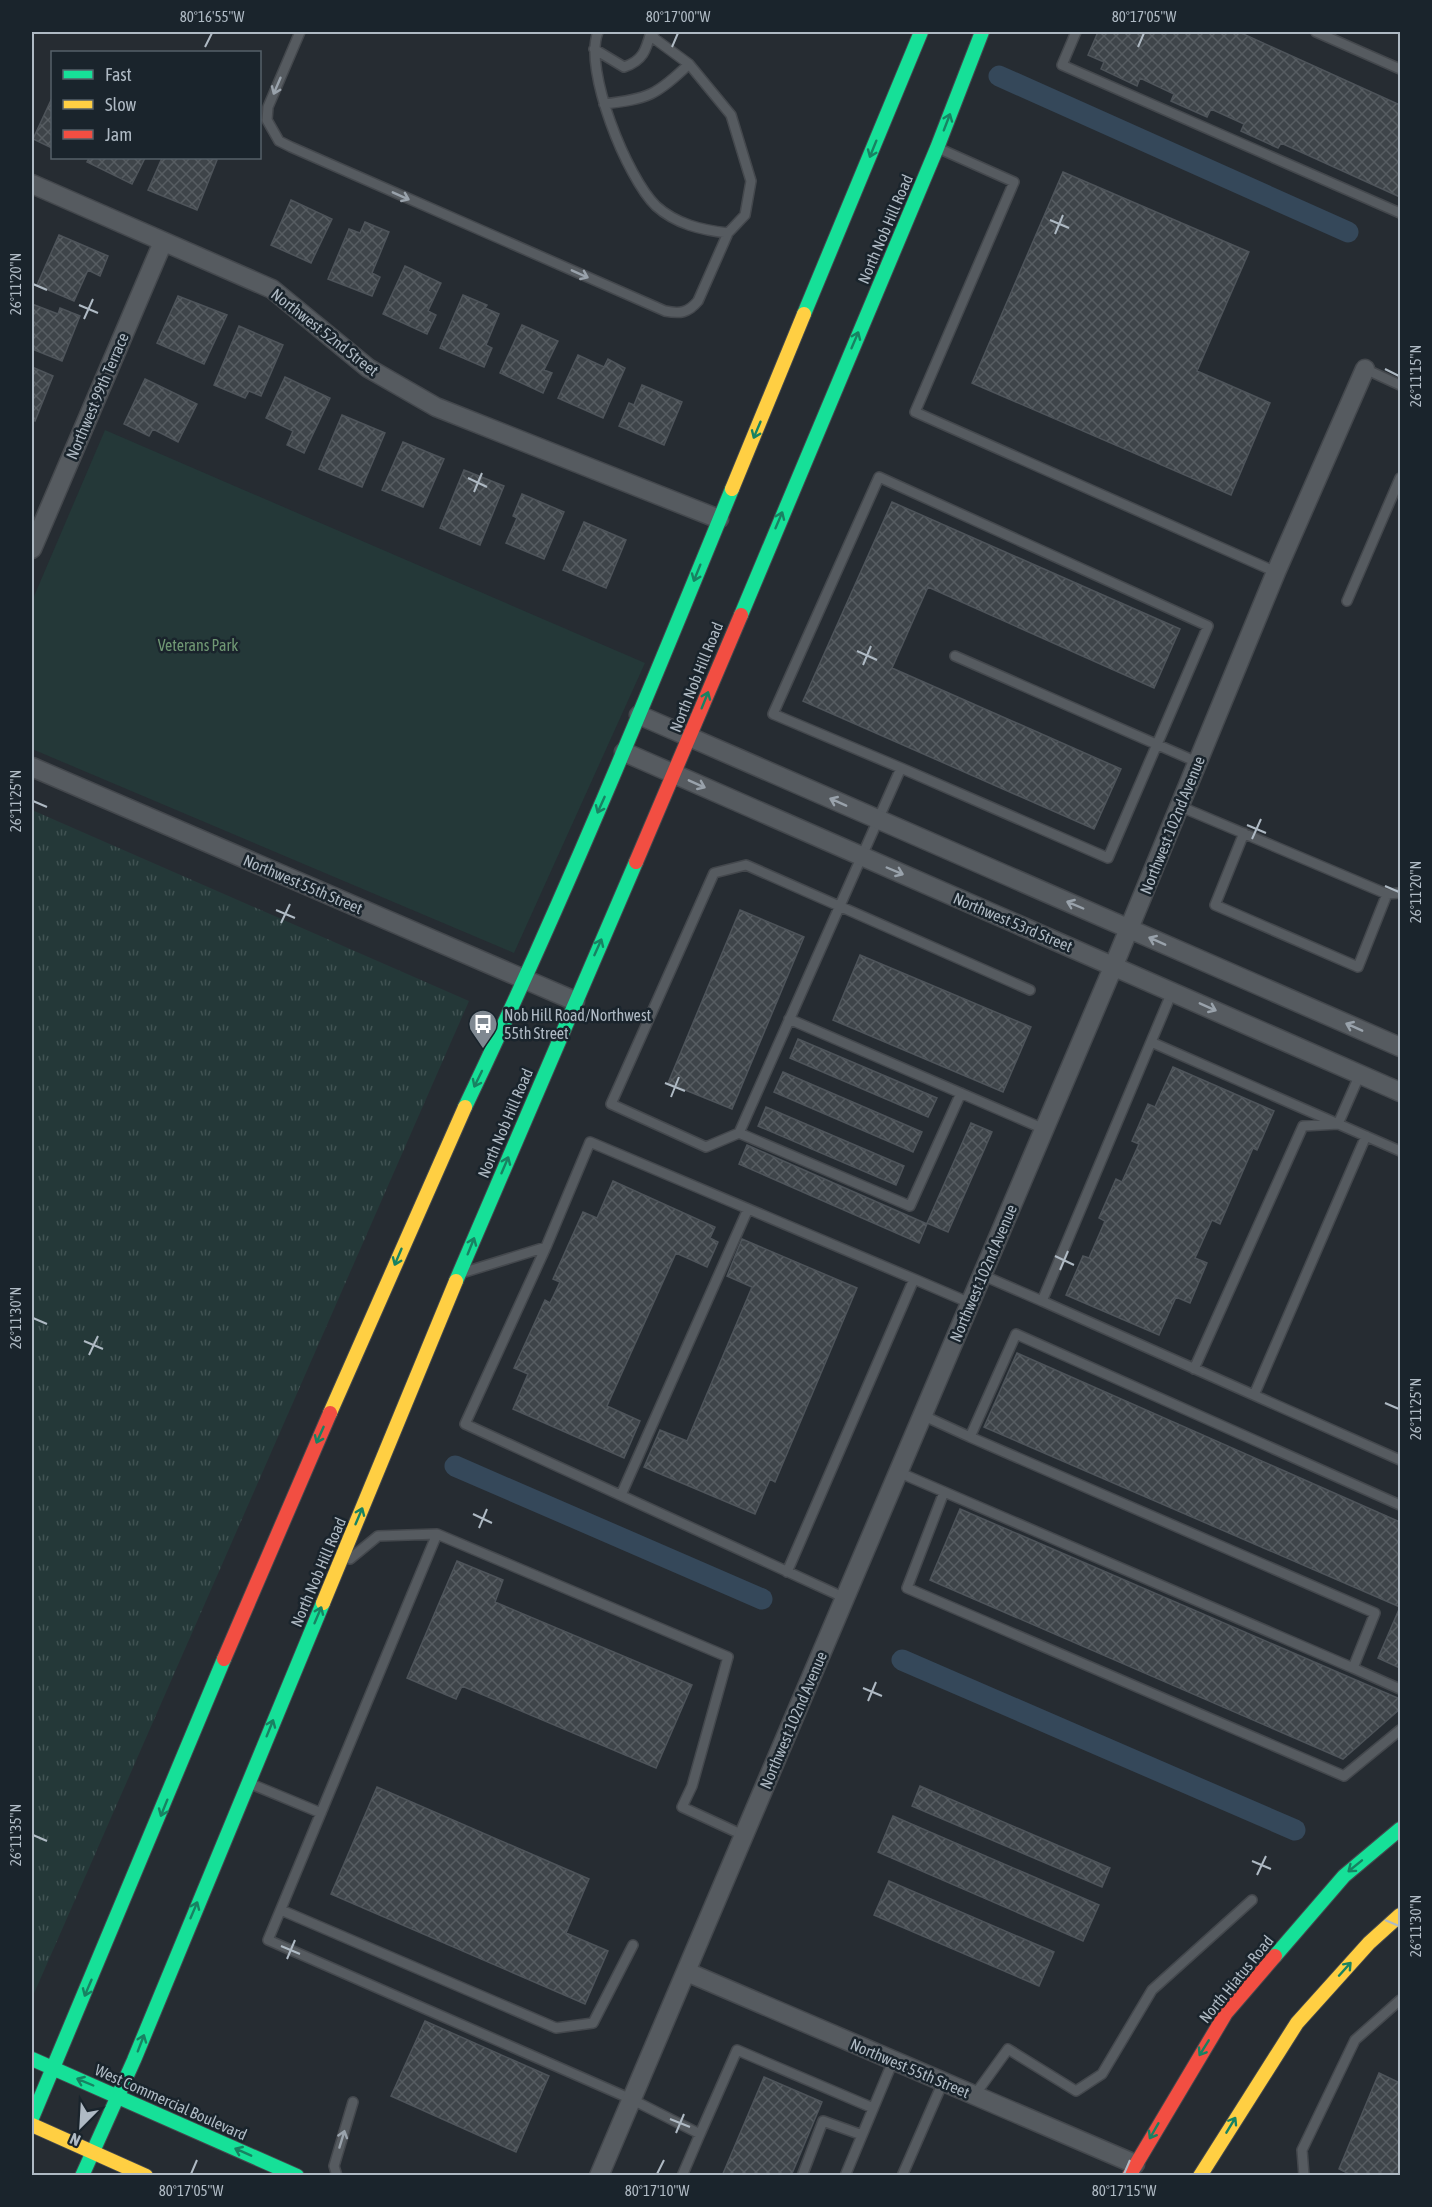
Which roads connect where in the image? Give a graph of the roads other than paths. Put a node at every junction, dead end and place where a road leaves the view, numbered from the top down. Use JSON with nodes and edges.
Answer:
{"nodes":[{"id":1,"x":300,"y":32,"type":"edge"},
{"id":2,"x":598,"y":32,"type":"edge"},
{"id":3,"x":651,"y":32,"type":"edge"},
{"id":4,"x":982,"y":32,"type":"edge"},
{"id":5,"x":1076,"y":32,"type":"edge"},
{"id":6,"x":1316,"y":32,"type":"edge"},
{"id":7,"x":916,"y":33,"type":"edge"},
{"id":8,"x":594,"y":49,"type":"junction"},
{"id":9,"x":689,"y":64,"type":"junction"},
{"id":10,"x":1399,"y":65,"type":"edge"},
{"id":11,"x":604,"y":104,"type":"junction"},
{"id":12,"x":937,"y":148,"type":"junction"},
{"id":13,"x":32,"y":184,"type":"edge"},
{"id":14,"x":1401,"y":213,"type":"edge"},
{"id":15,"x":728,"y":233,"type":"junction"},
{"id":16,"x":163,"y":242,"type":"junction"},
{"id":17,"x":1365,"y":369,"type":"joint"},
{"id":18,"x":1401,"y":385,"type":"edge"},
{"id":19,"x":1401,"y":478,"type":"edge"},
{"id":20,"x":719,"y":519,"type":"junction"},
{"id":21,"x":32,"y":549,"type":"edge"},
{"id":22,"x":1276,"y":572,"type":"junction"},
{"id":23,"x":1347,"y":602,"type":"dead end"},
{"id":24,"x":955,"y":656,"type":"dead end"},
{"id":25,"x":639,"y":715,"type":"junction"},
{"id":26,"x":689,"y":737,"type":"junction"},
{"id":27,"x":1157,"y":744,"type":"junction"},
{"id":28,"x":624,"y":752,"type":"junction"},
{"id":29,"x":1197,"y":762,"type":"junction"},
{"id":30,"x":32,"y":767,"type":"edge"},
{"id":31,"x":901,"y":768,"type":"junction"},
{"id":32,"x":674,"y":774,"type":"junction"},
{"id":33,"x":1179,"y":806,"type":"junction"},
{"id":34,"x":878,"y":820,"type":"junction"},
{"id":35,"x":1244,"y":833,"type":"junction"},
{"id":36,"x":861,"y":856,"type":"junction"},
{"id":37,"x":1401,"y":893,"type":"edge"},
{"id":38,"x":1387,"y":894,"type":"junction"},
{"id":39,"x":839,"y":906,"type":"junction"},
{"id":40,"x":1129,"y":928,"type":"junction"},
{"id":41,"x":1114,"y":965,"type":"junction"},
{"id":42,"x":526,"y":979,"type":"junction"},
{"id":43,"x":1030,"y":990,"type":"dead end"},
{"id":44,"x":1172,"y":992,"type":"junction"},
{"id":45,"x":575,"y":1001,"type":"junction"},
{"id":46,"x":789,"y":1019,"type":"junction"},
{"id":47,"x":1151,"y":1042,"type":"junction"},
{"id":48,"x":1401,"y":1047,"type":"edge"},
{"id":49,"x":1360,"y":1074,"type":"junction"},
{"id":50,"x":1401,"y":1092,"type":"edge"},
{"id":51,"x":961,"y":1093,"type":"junction"},
{"id":52,"x":1338,"y":1124,"type":"junction"},
{"id":53,"x":1044,"y":1129,"type":"junction"},
{"id":54,"x":739,"y":1133,"type":"junction"},
{"id":55,"x":1366,"y":1136,"type":"junction"},
{"id":56,"x":1401,"y":1151,"type":"edge"},
{"id":57,"x":748,"y":1209,"type":"junction"},
{"id":58,"x":546,"y":1247,"type":"junction"},
{"id":59,"x":460,"y":1274,"type":"junction"},
{"id":60,"x":982,"y":1275,"type":"junction"},
{"id":61,"x":914,"y":1279,"type":"junction"},
{"id":62,"x":1042,"y":1301,"type":"junction"},
{"id":63,"x":970,"y":1303,"type":"junction"},
{"id":64,"x":1194,"y":1369,"type":"junction"},
{"id":65,"x":1254,"y":1395,"type":"junction"},
{"id":66,"x":922,"y":1415,"type":"junction"},
{"id":67,"x":970,"y":1437,"type":"junction"},
{"id":68,"x":1401,"y":1460,"type":"edge"},
{"id":69,"x":898,"y":1472,"type":"junction"},
{"id":70,"x":944,"y":1492,"type":"junction"},
{"id":71,"x":621,"y":1495,"type":"junction"},
{"id":72,"x":1401,"y":1505,"type":"edge"},
{"id":73,"x":437,"y":1534,"type":"junction"},
{"id":74,"x":336,"y":1570,"type":"junction"},
{"id":75,"x":787,"y":1572,"type":"junction"},
{"id":76,"x":845,"y":1598,"type":"junction"},
{"id":77,"x":1353,"y":1668,"type":"junction"},
{"id":78,"x":1401,"y":1689,"type":"edge"},
{"id":79,"x":1401,"y":1730,"type":"edge"},
{"id":80,"x":248,"y":1782,"type":"junction"},
{"id":81,"x":321,"y":1814,"type":"junction"},
{"id":82,"x":1401,"y":1829,"type":"edge"},
{"id":83,"x":745,"y":1836,"type":"junction"},
{"id":84,"x":1252,"y":1900,"type":"dead end"},
{"id":85,"x":280,"y":1910,"type":"junction"},
{"id":86,"x":1401,"y":1915,"type":"edge"},
{"id":87,"x":633,"y":1946,"type":"dead end"},
{"id":88,"x":687,"y":1972,"type":"junction"},
{"id":89,"x":1401,"y":2000,"type":"edge"},
{"id":90,"x":32,"y":2059,"type":"edge"},
{"id":91,"x":893,"y":2061,"type":"junction"},
{"id":92,"x":53,"y":2068,"type":"junction"},
{"id":93,"x":943,"y":2082,"type":"junction"},
{"id":94,"x":117,"y":2096,"type":"junction"},
{"id":95,"x":974,"y":2096,"type":"junction"},
{"id":96,"x":631,"y":2099,"type":"junction"},
{"id":97,"x":353,"y":2102,"type":"dead end"},
{"id":98,"x":873,"y":2108,"type":"junction"},
{"id":99,"x":32,"y":2118,"type":"edge"},
{"id":100,"x":32,"y":2125,"type":"edge"},
{"id":101,"x":700,"y":2134,"type":"junction"},
{"id":102,"x":862,"y":2135,"type":"junction"},
{"id":103,"x":92,"y":2152,"type":"junction"},
{"id":104,"x":1132,"y":2170,"type":"edge"},
{"id":105,"x":82,"y":2175,"type":"edge"},
{"id":106,"x":146,"y":2175,"type":"edge"},
{"id":107,"x":297,"y":2175,"type":"edge"},
{"id":108,"x":337,"y":2175,"type":"edge"},
{"id":109,"x":599,"y":2175,"type":"edge"},
{"id":110,"x":682,"y":2175,"type":"edge"},
{"id":111,"x":802,"y":2175,"type":"edge"},
{"id":112,"x":845,"y":2175,"type":"edge"},
{"id":113,"x":902,"y":2175,"type":"edge"},
{"id":114,"x":1200,"y":2175,"type":"edge"},
{"id":115,"x":1304,"y":2175,"type":"edge"}],
"edges":[{"from":1,"to":15,"type":"lane","one_way":true},
{"from":2,"to":8,"type":"lane"},
{"from":3,"to":8,"type":"lane"},
{"from":3,"to":9,"type":"lane"},
{"from":12,"to":4,"type":"main road","name":"North Nob Hill Road","one_way":true},
{"from":5,"to":14,"type":"lane"},
{"from":6,"to":10,"type":"lane"},
{"from":7,"to":20,"type":"main road","one_way":true},
{"from":8,"to":11,"type":"lane"},
{"from":9,"to":11,"type":"lane"},
{"from":9,"to":15,"type":"lane"},
{"from":11,"to":15,"type":"lane"},
{"from":12,"to":22,"type":"lane"},
{"from":26,"to":12,"type":"main road","name":"North Nob Hill Road","one_way":true},
{"from":13,"to":16,"type":"street","name":"Northwest 52nd Street"},
{"from":16,"to":20,"type":"street","name":"Northwest 52nd Street"},
{"from":16,"to":21,"type":"street","name":"Northwest 99th Terrace"},
{"from":17,"to":18,"type":"lane"},
{"from":17,"to":22,"type":"street","name":"Northwest 102nd Avenue"},
{"from":19,"to":23,"type":"lane"},
{"from":20,"to":25,"type":"main road","one_way":true},
{"from":22,"to":29,"type":"street","name":"Northwest 102nd Avenue"},
{"from":24,"to":27,"type":"lane"},
{"from":25,"to":26,"type":"street"},
{"from":25,"to":28,"type":"main road"},
{"from":26,"to":32,"type":"main road","name":"North Nob Hill Road"},
{"from":34,"to":26,"type":"street","one_way":true},
{"from":27,"to":29,"type":"lane"},
{"from":27,"to":31,"type":"lane"},
{"from":27,"to":31,"type":"lane"},
{"from":28,"to":32,"type":"street","name":"Northwest 53rd Street"},
{"from":28,"to":42,"type":"main road","one_way":true},
{"from":29,"to":33,"type":"street","name":"Northwest 102nd Avenue"},
{"from":30,"to":42,"type":"street","name":"Northwest 55th Street"},
{"from":31,"to":34,"type":"lane"},
{"from":32,"to":36,"type":"street","name":"Northwest 53rd Street","one_way":true},
{"from":45,"to":32,"type":"main road","name":"North Nob Hill Road","one_way":true},
{"from":33,"to":35,"type":"lane"},
{"from":33,"to":40,"type":"street","name":"Northwest 102nd Avenue"},
{"from":34,"to":36,"type":"lane"},
{"from":40,"to":34,"type":"street","one_way":true},
{"from":35,"to":38,"type":"lane"},
{"from":35,"to":38,"type":"lane"},
{"from":36,"to":39,"type":"lane"},
{"from":36,"to":41,"type":"street","name":"Northwest 53rd Street","one_way":true},
{"from":37,"to":38,"type":"lane"},
{"from":39,"to":43,"type":"lane"},
{"from":39,"to":46,"type":"lane"},
{"from":39,"to":54,"type":"lane"},
{"from":40,"to":41,"type":"street","name":"Northwest 102nd Avenue"},
{"from":48,"to":40,"type":"street","one_way":true},
{"from":41,"to":44,"type":"street","name":"Northwest 53rd Street"},
{"from":41,"to":53,"type":"street","name":"Northwest 102nd Avenue"},
{"from":42,"to":45,"type":"street","name":"Northwest 55th Street"},
{"from":42,"to":92,"type":"main road","one_way":true},
{"from":44,"to":47,"type":"lane"},
{"from":44,"to":49,"type":"street","name":"Northwest 53rd Street","one_way":true},
{"from":59,"to":45,"type":"main road","name":"North Nob Hill Road","one_way":true},
{"from":46,"to":51,"type":"lane"},
{"from":46,"to":54,"type":"lane"},
{"from":47,"to":52,"type":"lane"},
{"from":47,"to":62,"type":"lane"},
{"from":49,"to":50,"type":"street","name":"Northwest 53rd Street"},
{"from":49,"to":52,"type":"lane"},
{"from":51,"to":53,"type":"lane"},
{"from":51,"to":54,"type":"lane"},
{"from":52,"to":55,"type":"lane"},
{"from":52,"to":64,"type":"lane"},
{"from":53,"to":60,"type":"street","name":"Northwest 102nd Avenue"},
{"from":55,"to":56,"type":"lane"},
{"from":55,"to":65,"type":"lane"},
{"from":57,"to":58,"type":"lane"},
{"from":57,"to":61,"type":"lane"},
{"from":57,"to":71,"type":"lane"},
{"from":58,"to":59,"type":"lane"},
{"from":58,"to":71,"type":"lane"},
{"from":74,"to":59,"type":"main road","name":"North Nob Hill Road","one_way":true},
{"from":60,"to":62,"type":"lane"},
{"from":60,"to":63,"type":"street","name":"Northwest 102nd Avenue"},
{"from":61,"to":63,"type":"lane"},
{"from":61,"to":75,"type":"lane"},
{"from":62,"to":64,"type":"lane"},
{"from":63,"to":66,"type":"street","name":"Northwest 102nd Avenue"},
{"from":64,"to":65,"type":"lane"},
{"from":65,"to":68,"type":"lane"},
{"from":66,"to":67,"type":"lane"},
{"from":66,"to":69,"type":"street","name":"Northwest 102nd Avenue"},
{"from":67,"to":72,"type":"lane"},
{"from":67,"to":77,"type":"lane"},
{"from":69,"to":70,"type":"lane"},
{"from":69,"to":76,"type":"street","name":"Northwest 102nd Avenue"},
{"from":70,"to":77,"type":"lane"},
{"from":70,"to":79,"type":"lane"},
{"from":71,"to":75,"type":"lane"},
{"from":73,"to":74,"type":"lane"},
{"from":73,"to":81,"type":"lane"},
{"from":73,"to":83,"type":"lane"},
{"from":80,"to":74,"type":"main road","name":"North Nob Hill Road","one_way":true},
{"from":75,"to":76,"type":"lane"},
{"from":76,"to":83,"type":"street","name":"Northwest 102nd Avenue"},
{"from":77,"to":78,"type":"lane"},
{"from":80,"to":81,"type":"lane"},
{"from":94,"to":80,"type":"main road","name":"North Nob Hill Road","one_way":true},
{"from":81,"to":85,"type":"lane"},
{"from":82,"to":104,"type":"main road","name":"North Hiatus Road","one_way":true},
{"from":83,"to":88,"type":"street","name":"Northwest 102nd Avenue"},
{"from":84,"to":95,"type":"lane"},
{"from":85,"to":87,"type":"lane"},
{"from":85,"to":96,"type":"lane"},
{"from":114,"to":86,"type":"main road","one_way":true},
{"from":88,"to":91,"type":"street","name":"Northwest 55th Street"},
{"from":88,"to":96,"type":"street","name":"Northwest 102nd Avenue"},
{"from":89,"to":115,"type":"lane"},
{"from":90,"to":92,"type":"main road","name":"West Commercial Boulevard"},
{"from":91,"to":93,"type":"street","name":"Northwest 55th Street"},
{"from":91,"to":98,"type":"lane"},
{"from":94,"to":92,"type":"main road","name":"West Commercial Boulevard","one_way":true},
{"from":92,"to":99,"type":"main road"},
{"from":93,"to":95,"type":"street","name":"Northwest 55th Street"},
{"from":93,"to":113,"type":"lane"},
{"from":94,"to":103,"type":"main road","name":"North Nob Hill Road"},
{"from":107,"to":94,"type":"main road","name":"West Commercial Boulevard","one_way":true},
{"from":95,"to":104,"type":"street","name":"Northwest 55th Street"},
{"from":96,"to":101,"type":"lane"},
{"from":96,"to":109,"type":"street","name":"Northwest 102nd Avenue"},
{"from":108,"to":97,"type":"lane","one_way":true},
{"from":98,"to":101,"type":"lane"},
{"from":98,"to":102,"type":"lane"},
{"from":100,"to":103,"type":"main road"},
{"from":101,"to":110,"type":"lane"},
{"from":102,"to":111,"type":"lane"},
{"from":102,"to":112,"type":"lane"},
{"from":103,"to":105,"type":"main road","name":"North Nob Hill Road"},
{"from":103,"to":106,"type":"main road"}]}
